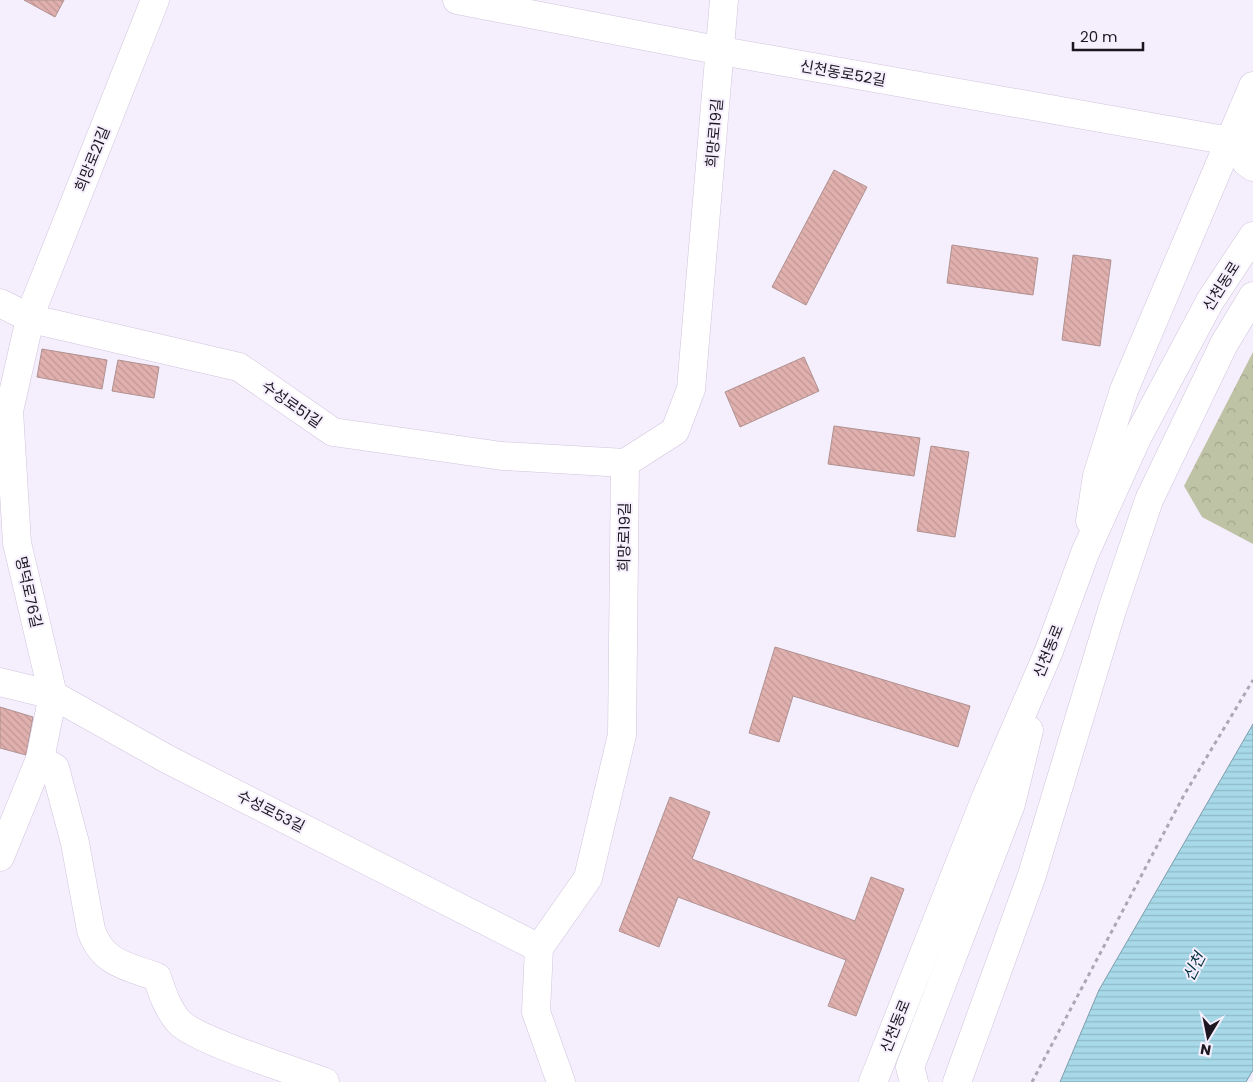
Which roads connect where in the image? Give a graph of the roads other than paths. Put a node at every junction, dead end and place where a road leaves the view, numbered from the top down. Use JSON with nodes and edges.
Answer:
{"nodes":[{"id":1,"x":155,"y":0,"type":"edge"},
{"id":2,"x":457,"y":0,"type":"edge"},
{"id":3,"x":724,"y":0,"type":"edge"},
{"id":4,"x":722,"y":51,"type":"junction"},
{"id":5,"x":1253,"y":86,"type":"edge"},
{"id":6,"x":1242,"y":135,"type":"edge"},
{"id":7,"x":1253,"y":167,"type":"edge"},
{"id":8,"x":1253,"y":236,"type":"edge"},
{"id":9,"x":1253,"y":296,"type":"edge"},
{"id":10,"x":0,"y":303,"type":"edge"},
{"id":11,"x":32,"y":319,"type":"junction"},
{"id":12,"x":625,"y":463,"type":"junction"},
{"id":13,"x":1085,"y":553,"type":"junction"},
{"id":14,"x":1049,"y":651,"type":"junction"},
{"id":15,"x":0,"y":682,"type":"edge"},
{"id":16,"x":53,"y":695,"type":"junction"},
{"id":17,"x":40,"y":760,"type":"junction"},
{"id":18,"x":0,"y":857,"type":"edge"},
{"id":19,"x":539,"y":948,"type":"junction"},
{"id":20,"x":960,"y":1072,"type":"edge"},
{"id":21,"x":325,"y":1082,"type":"edge"},
{"id":22,"x":561,"y":1082,"type":"edge"},
{"id":23,"x":873,"y":1082,"type":"edge"},
{"id":24,"x":914,"y":1082,"type":"edge"},
{"id":25,"x":944,"y":1082,"type":"edge"}],
"edges":[{"from":1,"to":11,"type":"street","name":"희망로21길"},
{"from":2,"to":4,"type":"street","name":"신천동로52길"},
{"from":3,"to":4,"type":"street","name":"희망로19길"},
{"from":4,"to":6,"type":"street","name":"신천동로52길"},
{"from":4,"to":12,"type":"street","name":"희망로19길"},
{"from":5,"to":6,"type":"street"},
{"from":6,"to":7,"type":"street"},
{"from":6,"to":13,"type":"street"},
{"from":8,"to":13,"type":"street","name":"신천동로"},
{"from":9,"to":20,"type":"street"},
{"from":10,"to":11,"type":"street","name":"수성로51길"},
{"from":11,"to":12,"type":"street","name":"수성로51길"},
{"from":11,"to":16,"type":"street","name":"명덕로76길"},
{"from":12,"to":19,"type":"street","name":"희망로19길"},
{"from":13,"to":14,"type":"street","name":"신천동로"},
{"from":14,"to":23,"type":"street","name":"신천동로"},
{"from":14,"to":24,"type":"street"},
{"from":15,"to":16,"type":"street","name":"수성로53길"},
{"from":16,"to":17,"type":"street","name":"명덕로76길"},
{"from":16,"to":19,"type":"street","name":"수성로53길"},
{"from":17,"to":18,"type":"street","name":"명덕로76길"},
{"from":17,"to":21,"type":"street"},
{"from":19,"to":22,"type":"street"},
{"from":20,"to":25,"type":"street"}]}
